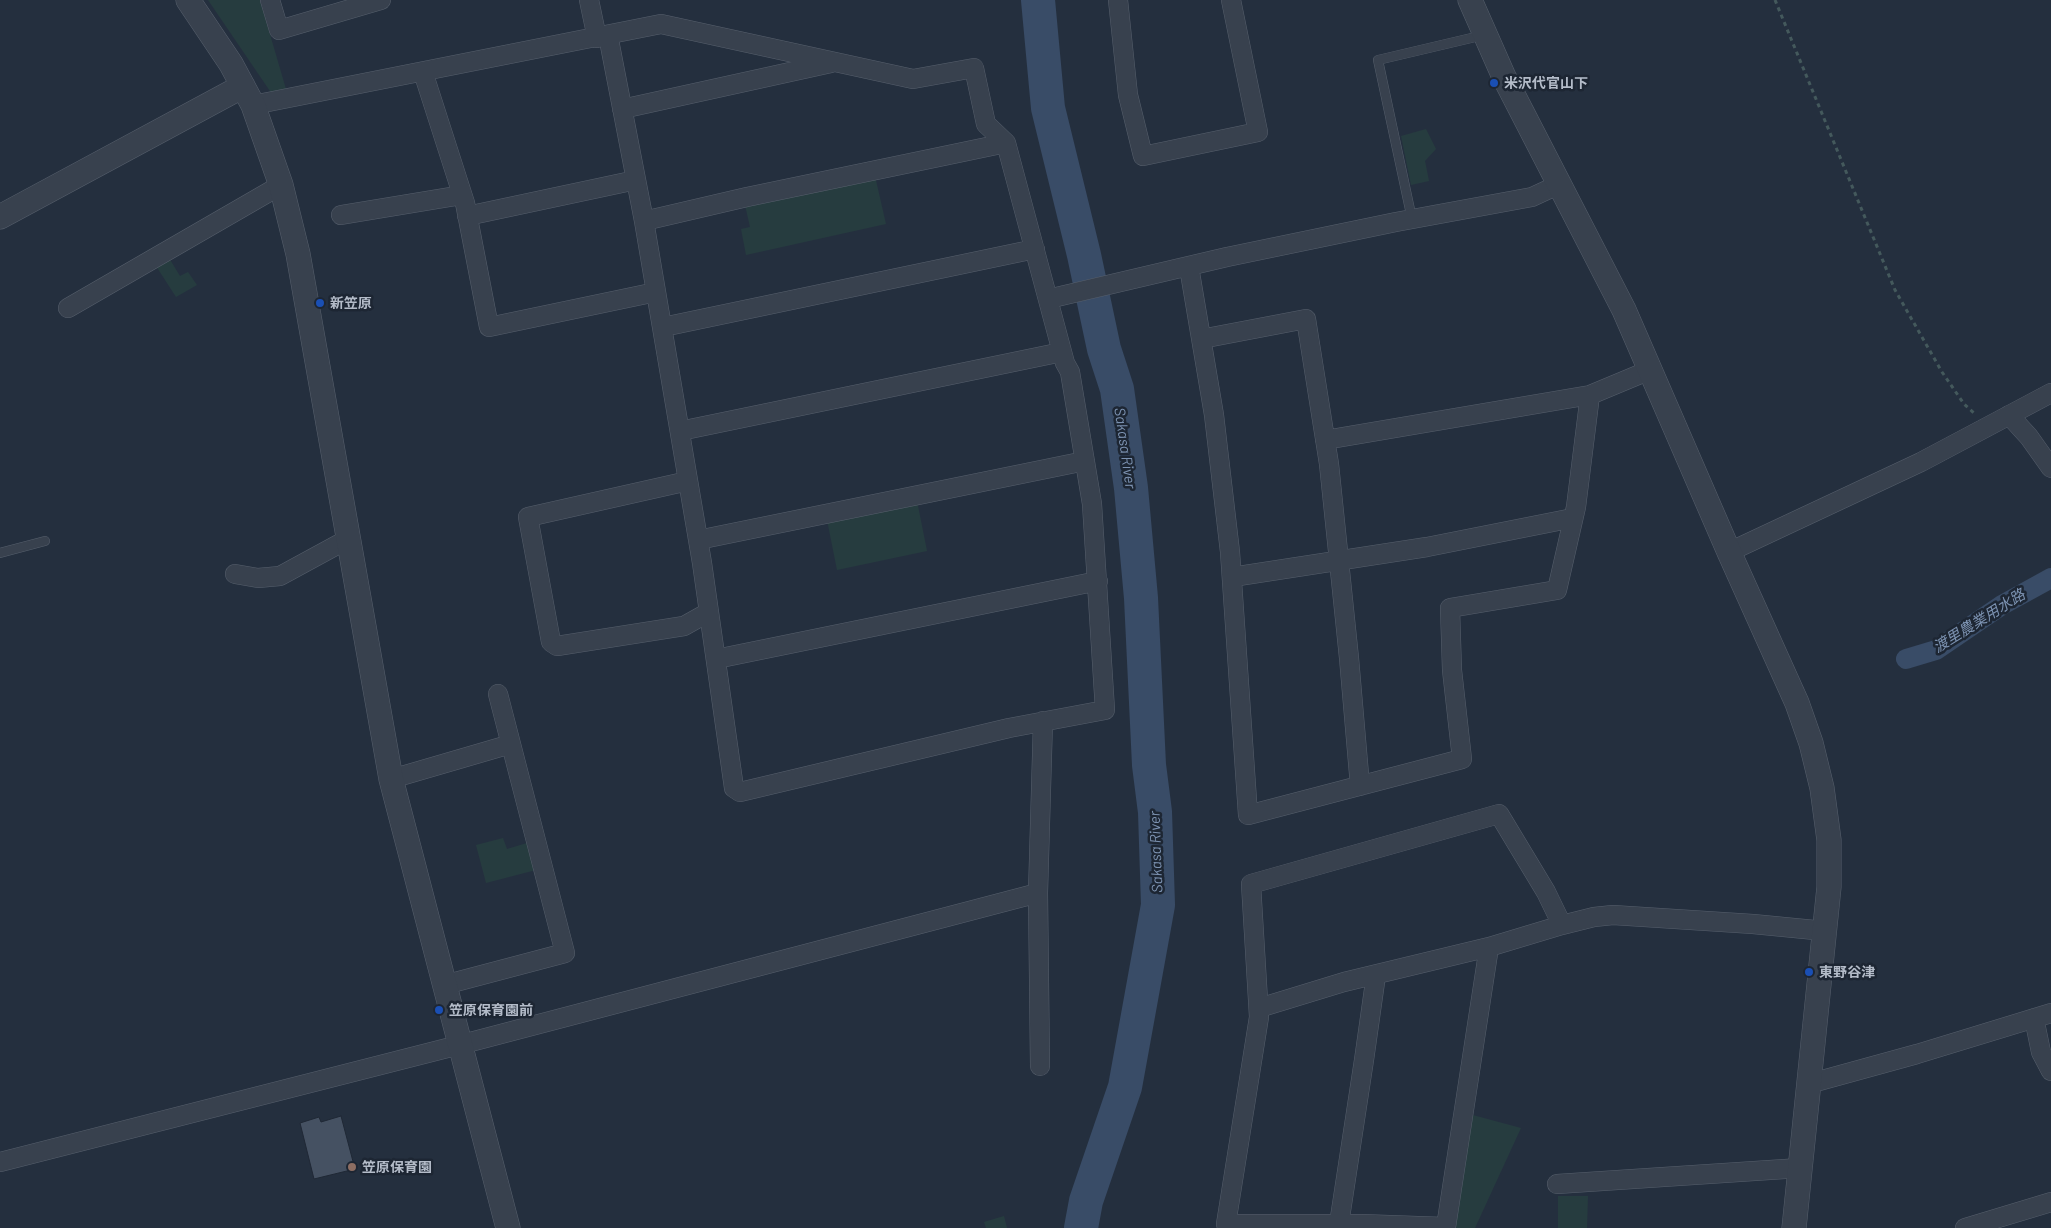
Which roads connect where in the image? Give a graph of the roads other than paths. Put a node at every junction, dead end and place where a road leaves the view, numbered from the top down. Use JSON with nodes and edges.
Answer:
{"nodes":[{"id":1,"x":188,"y":0,"type":"edge"},
{"id":2,"x":270,"y":0,"type":"edge"},
{"id":3,"x":381,"y":0,"type":"edge"},
{"id":4,"x":589,"y":0,"type":"edge"},
{"id":5,"x":1118,"y":0,"type":"edge"},
{"id":6,"x":1231,"y":0,"type":"edge"},
{"id":7,"x":1470,"y":0,"type":"edge"},
{"id":8,"x":602,"y":36,"type":"junction"},
{"id":9,"x":1484,"y":36,"type":"junction"},
{"id":10,"x":836,"y":62,"type":"junction"},
{"id":11,"x":423,"y":72,"type":"junction"},
{"id":12,"x":248,"y":96,"type":"junction"},
{"id":13,"x":622,"y":109,"type":"junction"},
{"id":14,"x":1006,"y":143,"type":"junction"},
{"id":15,"x":636,"y":180,"type":"junction"},
{"id":16,"x":1560,"y":184,"type":"junction"},
{"id":17,"x":281,"y":185,"type":"junction"},
{"id":18,"x":462,"y":195,"type":"junction"},
{"id":19,"x":341,"y":215,"type":"dead end"},
{"id":20,"x":467,"y":216,"type":"junction"},
{"id":21,"x":0,"y":217,"type":"edge"},
{"id":22,"x":1412,"y":219,"type":"junction"},
{"id":23,"x":644,"y":221,"type":"junction"},
{"id":24,"x":1035,"y":249,"type":"junction"},
{"id":25,"x":1189,"y":266,"type":"junction"},
{"id":26,"x":656,"y":292,"type":"junction"},
{"id":27,"x":1056,"y":298,"type":"junction"},
{"id":28,"x":68,"y":308,"type":"dead end"},
{"id":29,"x":663,"y":327,"type":"junction"},
{"id":30,"x":1201,"y":339,"type":"junction"},
{"id":31,"x":1062,"y":352,"type":"junction"},
{"id":32,"x":1650,"y":370,"type":"junction"},
{"id":33,"x":2051,"y":393,"type":"edge"},
{"id":34,"x":1590,"y":395,"type":"junction"},
{"id":35,"x":2009,"y":416,"type":"junction"},
{"id":36,"x":680,"y":431,"type":"junction"},
{"id":37,"x":1325,"y":440,"type":"junction"},
{"id":38,"x":1085,"y":461,"type":"junction"},
{"id":39,"x":2051,"y":468,"type":"edge"},
{"id":40,"x":688,"y":481,"type":"junction"},
{"id":41,"x":1573,"y":518,"type":"junction"},
{"id":42,"x":348,"y":540,"type":"junction"},
{"id":43,"x":698,"y":540,"type":"junction"},
{"id":44,"x":44,"y":541,"type":"dead end"},
{"id":45,"x":0,"y":552,"type":"edge"},
{"id":46,"x":1729,"y":552,"type":"junction"},
{"id":47,"x":1339,"y":560,"type":"junction"},
{"id":48,"x":235,"y":574,"type":"dead end"},
{"id":49,"x":1232,"y":578,"type":"junction"},
{"id":50,"x":1098,"y":581,"type":"junction"},
{"id":51,"x":709,"y":612,"type":"junction"},
{"id":52,"x":716,"y":659,"type":"junction"},
{"id":53,"x":498,"y":694,"type":"dead end"},
{"id":54,"x":1043,"y":721,"type":"junction"},
{"id":55,"x":511,"y":744,"type":"junction"},
{"id":56,"x":391,"y":779,"type":"junction"},
{"id":57,"x":1360,"y":786,"type":"junction"},
{"id":58,"x":1038,"y":893,"type":"junction"},
{"id":59,"x":1562,"y":926,"type":"junction"},
{"id":60,"x":1825,"y":931,"type":"junction"},
{"id":61,"x":1489,"y":947,"type":"junction"},
{"id":62,"x":1376,"y":975,"type":"junction"},
{"id":63,"x":444,"y":985,"type":"junction"},
{"id":64,"x":1259,"y":1008,"type":"junction"},
{"id":65,"x":2042,"y":1015,"type":"edge"},
{"id":66,"x":459,"y":1045,"type":"junction"},
{"id":67,"x":1040,"y":1066,"type":"dead end"},
{"id":68,"x":2051,"y":1071,"type":"edge"},
{"id":69,"x":1808,"y":1084,"type":"junction"},
{"id":70,"x":0,"y":1162,"type":"edge"},
{"id":71,"x":1800,"y":1168,"type":"junction"},
{"id":72,"x":1557,"y":1184,"type":"dead end"},
{"id":73,"x":2051,"y":1202,"type":"edge"},
{"id":74,"x":1339,"y":1224,"type":"junction"},
{"id":75,"x":1446,"y":1227,"type":"edge"},
{"id":76,"x":508,"y":1228,"type":"edge"},
{"id":77,"x":1794,"y":1228,"type":"edge"},
{"id":78,"x":1965,"y":1228,"type":"edge"}],
"edges":[{"from":1,"to":12,"type":"street"},
{"from":2,"to":3,"type":"street"},
{"from":4,"to":8,"type":"street"},
{"from":5,"to":6,"type":"street"},
{"from":7,"to":9,"type":"street"},
{"from":8,"to":10,"type":"street"},
{"from":8,"to":11,"type":"street"},
{"from":8,"to":13,"type":"street"},
{"from":9,"to":16,"type":"street"},
{"from":9,"to":22,"type":"lane"},
{"from":10,"to":13,"type":"street"},
{"from":10,"to":14,"type":"street"},
{"from":11,"to":12,"type":"street"},
{"from":11,"to":18,"type":"street"},
{"from":12,"to":17,"type":"street"},
{"from":12,"to":21,"type":"street"},
{"from":13,"to":15,"type":"street"},
{"from":14,"to":23,"type":"street"},
{"from":14,"to":24,"type":"street"},
{"from":15,"to":20,"type":"street"},
{"from":15,"to":23,"type":"street"},
{"from":16,"to":22,"type":"street"},
{"from":16,"to":32,"type":"street"},
{"from":17,"to":28,"type":"street"},
{"from":17,"to":42,"type":"street"},
{"from":18,"to":19,"type":"street"},
{"from":18,"to":20,"type":"street"},
{"from":20,"to":26,"type":"street"},
{"from":22,"to":25,"type":"street"},
{"from":23,"to":26,"type":"street"},
{"from":24,"to":27,"type":"street"},
{"from":24,"to":29,"type":"street"},
{"from":25,"to":27,"type":"street"},
{"from":25,"to":30,"type":"street"},
{"from":26,"to":29,"type":"street"},
{"from":27,"to":31,"type":"street"},
{"from":29,"to":36,"type":"street"},
{"from":30,"to":37,"type":"street"},
{"from":30,"to":49,"type":"street"},
{"from":31,"to":36,"type":"street"},
{"from":31,"to":38,"type":"street"},
{"from":32,"to":34,"type":"street"},
{"from":32,"to":46,"type":"street"},
{"from":33,"to":35,"type":"street"},
{"from":34,"to":37,"type":"street"},
{"from":34,"to":41,"type":"street"},
{"from":35,"to":39,"type":"street"},
{"from":35,"to":46,"type":"street"},
{"from":36,"to":40,"type":"street"},
{"from":37,"to":47,"type":"street"},
{"from":38,"to":43,"type":"street"},
{"from":38,"to":50,"type":"street"},
{"from":40,"to":43,"type":"street"},
{"from":40,"to":51,"type":"street"},
{"from":41,"to":47,"type":"street"},
{"from":41,"to":57,"type":"street"},
{"from":42,"to":48,"type":"street"},
{"from":42,"to":56,"type":"street"},
{"from":43,"to":51,"type":"street"},
{"from":44,"to":45,"type":"lane"},
{"from":46,"to":60,"type":"street"},
{"from":47,"to":49,"type":"street"},
{"from":47,"to":57,"type":"street"},
{"from":49,"to":57,"type":"street"},
{"from":50,"to":52,"type":"street"},
{"from":50,"to":54,"type":"street"},
{"from":51,"to":52,"type":"street"},
{"from":52,"to":54,"type":"street"},
{"from":53,"to":55,"type":"street"},
{"from":54,"to":58,"type":"street"},
{"from":55,"to":56,"type":"street"},
{"from":55,"to":63,"type":"street"},
{"from":56,"to":63,"type":"street"},
{"from":58,"to":66,"type":"street"},
{"from":58,"to":67,"type":"street"},
{"from":59,"to":60,"type":"street"},
{"from":59,"to":61,"type":"street"},
{"from":59,"to":64,"type":"street"},
{"from":60,"to":69,"type":"street"},
{"from":61,"to":62,"type":"street"},
{"from":61,"to":75,"type":"street"},
{"from":62,"to":64,"type":"street"},
{"from":62,"to":74,"type":"street"},
{"from":63,"to":66,"type":"street"},
{"from":64,"to":74,"type":"street"},
{"from":65,"to":68,"type":"street"},
{"from":65,"to":69,"type":"street"},
{"from":66,"to":70,"type":"street"},
{"from":66,"to":76,"type":"street"},
{"from":69,"to":71,"type":"street"},
{"from":71,"to":72,"type":"street"},
{"from":71,"to":77,"type":"street"},
{"from":73,"to":78,"type":"street"},
{"from":74,"to":75,"type":"street"}]}
